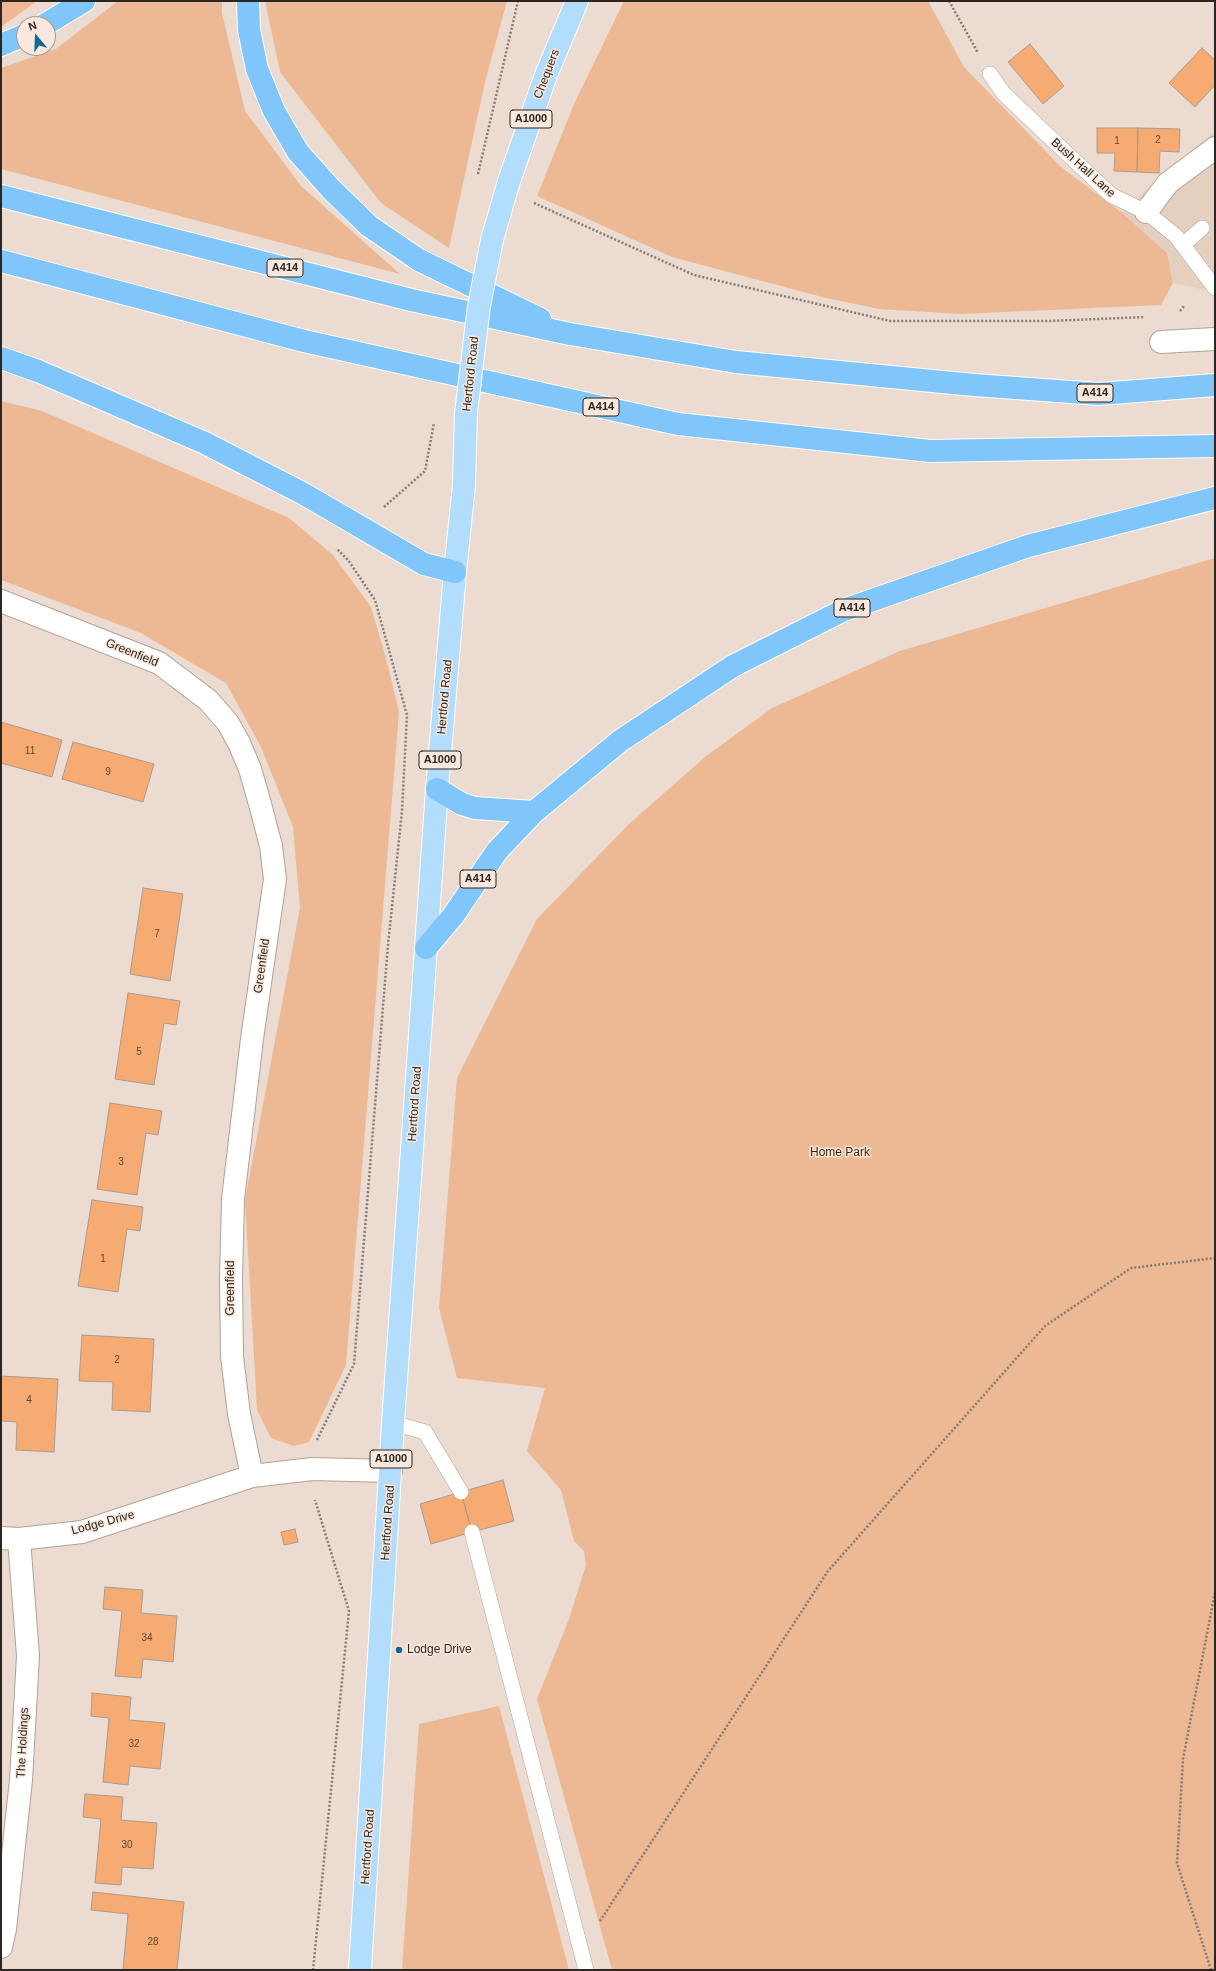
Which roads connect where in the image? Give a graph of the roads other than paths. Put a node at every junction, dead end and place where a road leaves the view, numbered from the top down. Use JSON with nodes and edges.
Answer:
{"nodes":[{"id":1,"x":84,"y":1,"type":"edge"},
{"id":2,"x":248,"y":1,"type":"edge"},
{"id":3,"x":577,"y":1,"type":"edge"},
{"id":4,"x":56,"y":18,"type":"edge"},
{"id":5,"x":16,"y":38,"type":"edge"},
{"id":6,"x":1,"y":45,"type":"edge"},
{"id":7,"x":990,"y":74,"type":"road end"},
{"id":8,"x":1215,"y":148,"type":"edge"},
{"id":9,"x":1,"y":196,"type":"edge"},
{"id":10,"x":1146,"y":212,"type":"junction"},
{"id":11,"x":1202,"y":228,"type":"dead end"},
{"id":12,"x":492,"y":240,"type":"joint"},
{"id":13,"x":1184,"y":244,"type":"junction"},
{"id":14,"x":1,"y":261,"type":"edge"},
{"id":15,"x":1215,"y":288,"type":"edge"},
{"id":16,"x":570,"y":334,"type":"junction"},
{"id":17,"x":1215,"y":339,"type":"edge"},
{"id":18,"x":1160,"y":342,"type":"dead end"},
{"id":19,"x":1,"y":358,"type":"edge"},
{"id":20,"x":1215,"y":385,"type":"edge"},
{"id":21,"x":1215,"y":446,"type":"edge"},
{"id":22,"x":1215,"y":498,"type":"edge"},
{"id":23,"x":455,"y":572,"type":"junction"},
{"id":24,"x":1,"y":601,"type":"edge"},
{"id":25,"x":437,"y":789,"type":"junction"},
{"id":26,"x":534,"y":812,"type":"junction"},
{"id":27,"x":426,"y":948,"type":"junction"},
{"id":28,"x":392,"y":1423,"type":"junction"},
{"id":29,"x":391,"y":1471,"type":"junction"},
{"id":30,"x":252,"y":1476,"type":"junction"},
{"id":31,"x":461,"y":1492,"type":"dead end"},
{"id":32,"x":472,"y":1532,"type":"dead end"},
{"id":33,"x":10,"y":1538,"type":"edge"},
{"id":34,"x":1,"y":1947,"type":"edge"},
{"id":35,"x":360,"y":1970,"type":"edge"},
{"id":36,"x":586,"y":1970,"type":"edge"}],
"edges":[{"from":1,"to":4,"type":"highway"},
{"from":2,"to":16,"type":"highway","number":"A414"},
{"from":3,"to":12,"type":"main road","name":"Chequers","number":"A1000"},
{"from":5,"to":6,"type":"highway"},
{"from":7,"to":10,"type":"lane","name":"Bush Hall Lane"},
{"from":8,"to":10,"type":"street"},
{"from":9,"to":16,"type":"highway","number":"A414"},
{"from":10,"to":13,"type":"lane","name":"Bush Hall Lane"},
{"from":11,"to":13,"type":"lane"},
{"from":12,"to":23,"type":"main road","name":"Hertford Road","number":"A1000","bridge":true},
{"from":13,"to":15,"type":"lane","name":"Bush Hall Lane"},
{"from":14,"to":21,"type":"highway","number":"A414"},
{"from":16,"to":20,"type":"highway","number":"A414"},
{"from":17,"to":18,"type":"street"},
{"from":19,"to":23,"type":"highway"},
{"from":22,"to":26,"type":"highway","number":"A414"},
{"from":23,"to":25,"type":"main road","name":"Hertford Road","number":"A1000"},
{"from":24,"to":30,"type":"street","name":"Greenfield"},
{"from":25,"to":26,"type":"highway"},
{"from":25,"to":27,"type":"main road","name":"Hertford Road","number":"A1000"},
{"from":26,"to":27,"type":"highway","number":"A414"},
{"from":27,"to":28,"type":"main road","name":"Hertford Road","number":"A1000"},
{"from":28,"to":29,"type":"main road","name":"Hertford Road","number":"A1000"},
{"from":28,"to":31,"type":"lane"},
{"from":29,"to":30,"type":"street","name":"Lodge Drive"},
{"from":29,"to":35,"type":"main road","name":"Hertford Road","number":"A1000"},
{"from":30,"to":33,"type":"street","name":"Lodge Drive"},
{"from":32,"to":36,"type":"lane"},
{"from":33,"to":34,"type":"street","name":"The Holdings"}]}
